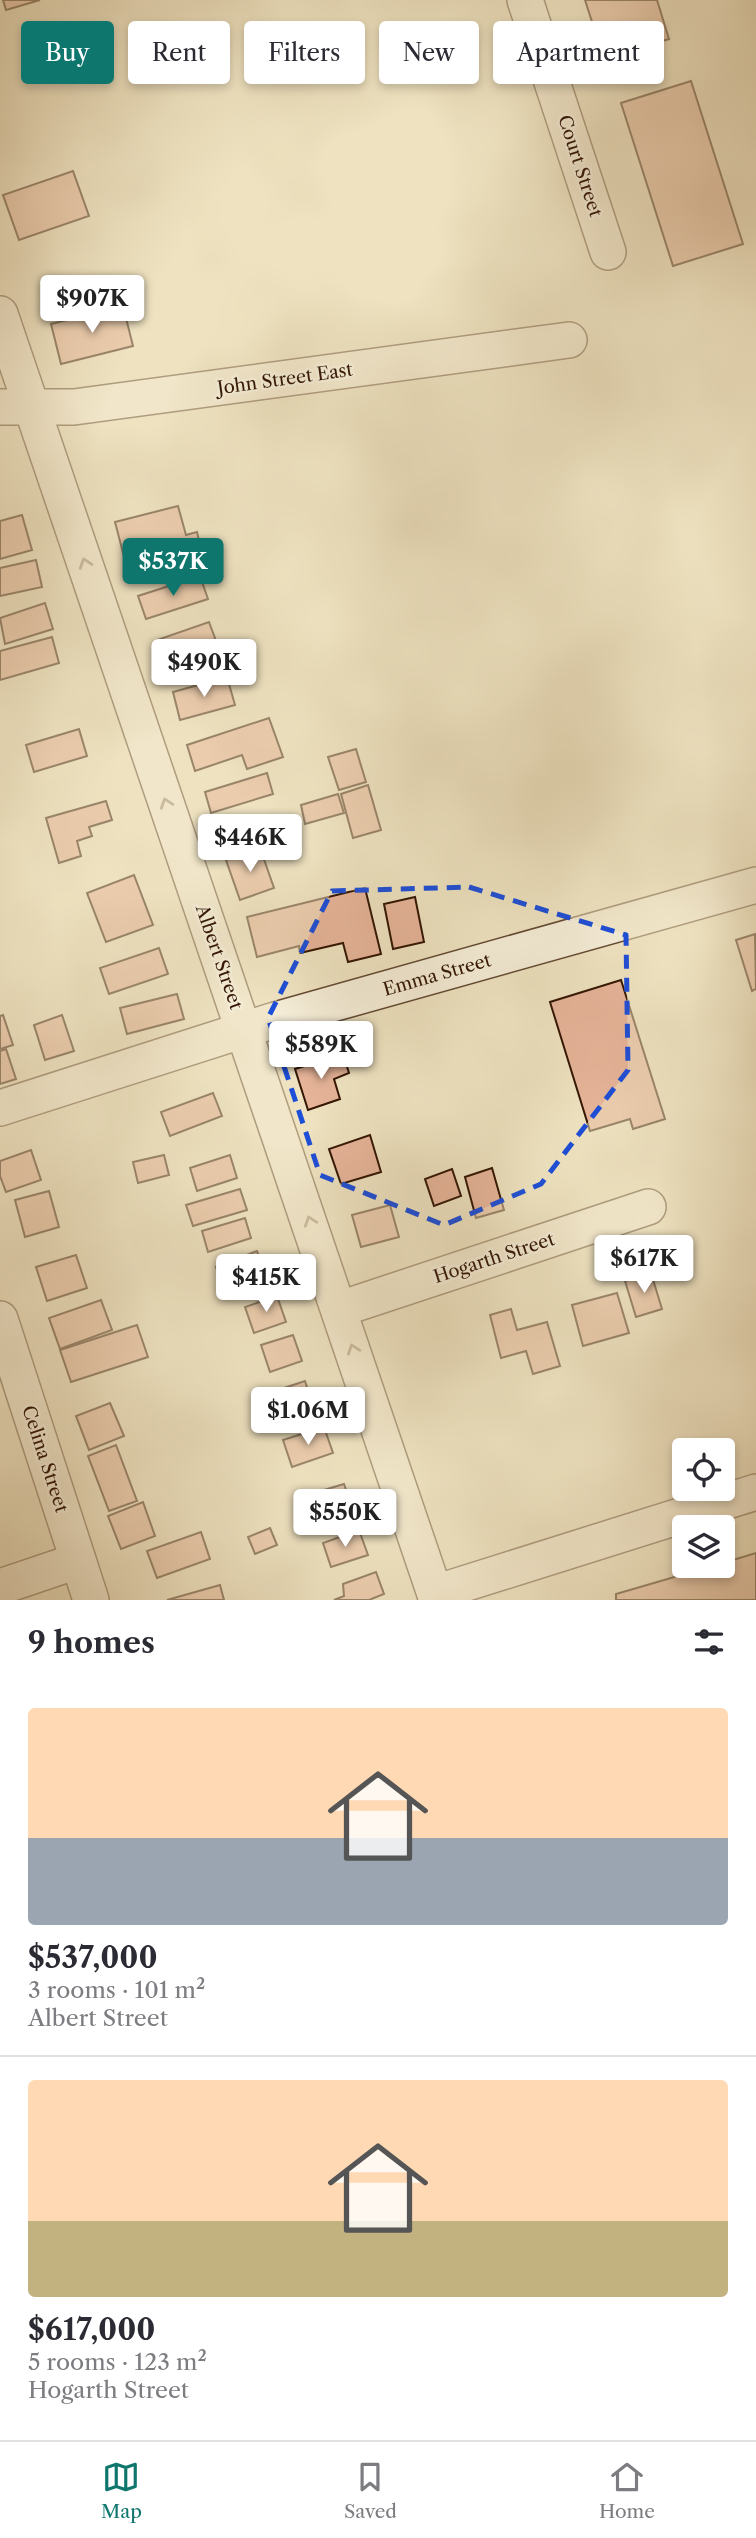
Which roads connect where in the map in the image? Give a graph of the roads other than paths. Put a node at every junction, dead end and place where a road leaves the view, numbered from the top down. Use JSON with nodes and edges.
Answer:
{"nodes":[{"id":1,"x":525,"y":0,"type":"edge"},
{"id":2,"x":608,"y":252,"type":"dead end"},
{"id":3,"x":0,"y":314,"type":"edge"},
{"id":4,"x":569,"y":341,"type":"dead end"},
{"id":5,"x":17,"y":407,"type":"edge"},
{"id":6,"x":756,"y":885,"type":"edge"},
{"id":7,"x":244,"y":1030,"type":"junction"},
{"id":8,"x":0,"y":1108,"type":"edge"},
{"id":9,"x":648,"y":1209,"type":"dead end"},
{"id":10,"x":340,"y":1308,"type":"junction"},
{"id":11,"x":0,"y":1319,"type":"edge"},
{"id":12,"x":756,"y":1492,"type":"edge"},
{"id":13,"x":77,"y":1561,"type":"junction"},
{"id":14,"x":0,"y":1587,"type":"edge"},
{"id":15,"x":436,"y":1597,"type":"edge"},
{"id":16,"x":91,"y":1600,"type":"edge"}],
"edges":[{"from":1,"to":2,"type":"street","name":"Court Street"},
{"from":3,"to":5,"type":"street","name":"Albert Street"},
{"from":4,"to":5,"type":"street","name":"John Street East"},
{"from":7,"to":5,"type":"street","name":"Albert Street","one_way":true},
{"from":6,"to":7,"type":"street","name":"Emma Street"},
{"from":7,"to":8,"type":"street","name":"Emma Street"},
{"from":10,"to":7,"type":"street","name":"Albert Street","one_way":true},
{"from":9,"to":10,"type":"street","name":"Hogarth Street"},
{"from":15,"to":10,"type":"street","name":"Albert Street","one_way":true},
{"from":11,"to":13,"type":"street","name":"Celina Street"},
{"from":12,"to":15,"type":"street"},
{"from":13,"to":14,"type":"street"},
{"from":13,"to":16,"type":"street","name":"Celina Street"}]}
